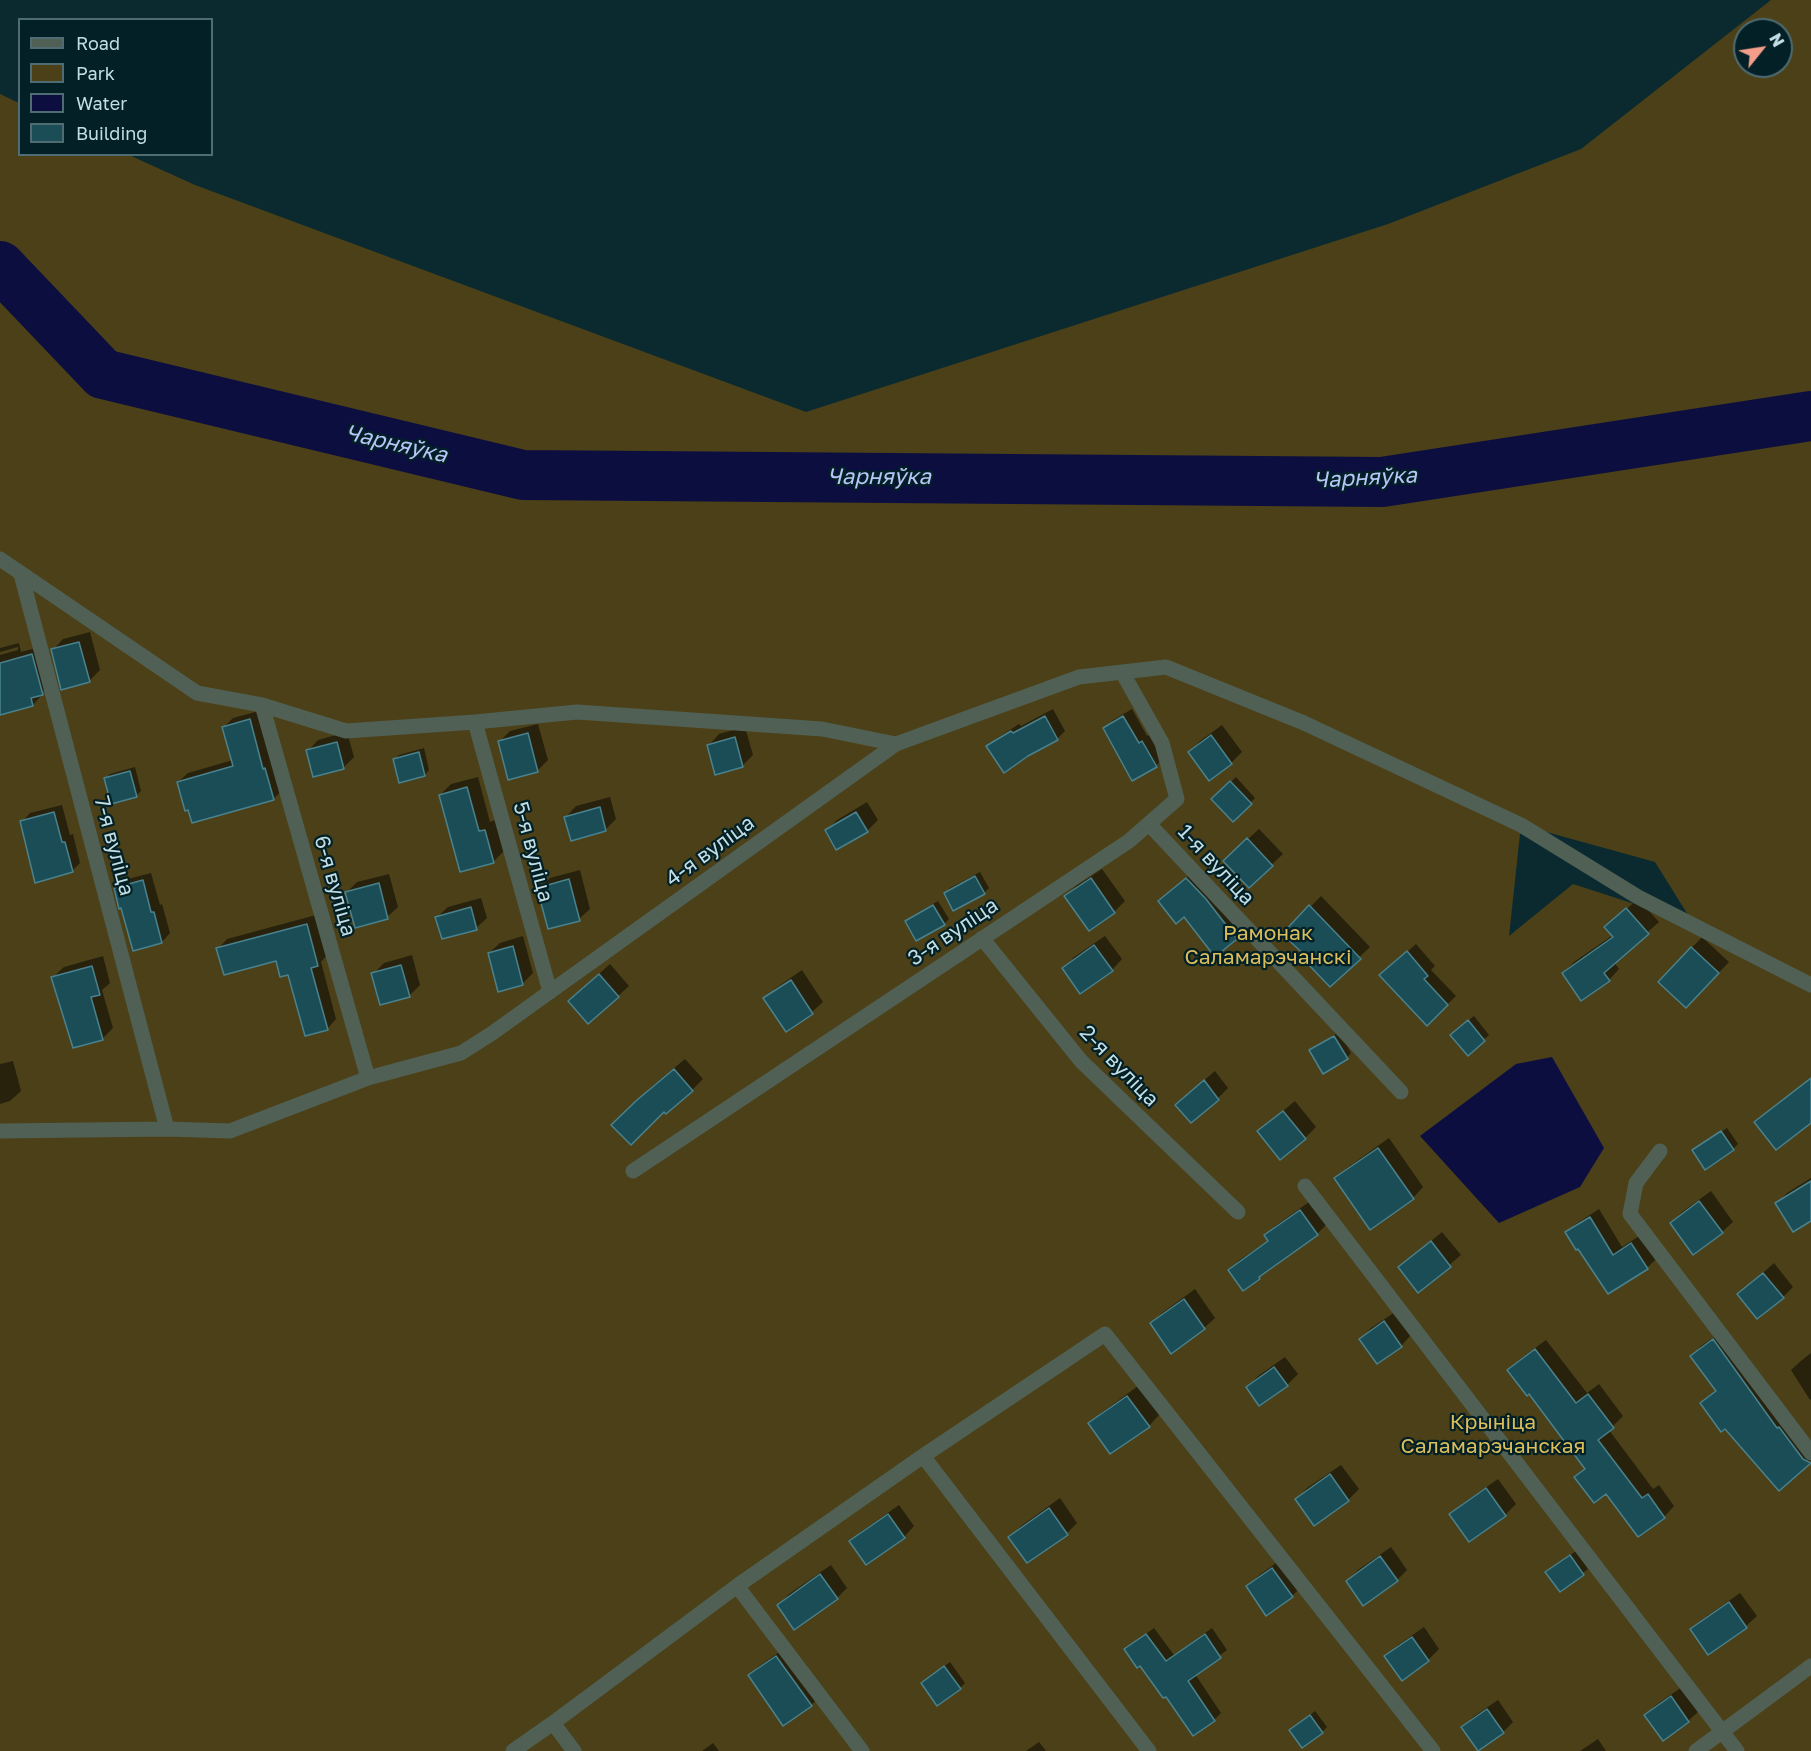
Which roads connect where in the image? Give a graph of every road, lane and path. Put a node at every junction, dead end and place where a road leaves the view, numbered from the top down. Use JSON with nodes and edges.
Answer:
{"nodes":[{"id":1,"x":0,"y":559,"type":"edge"},
{"id":2,"x":21,"y":574,"type":"junction"},
{"id":3,"x":1122,"y":672,"type":"junction"},
{"id":4,"x":262,"y":705,"type":"junction"},
{"id":5,"x":475,"y":722,"type":"junction"},
{"id":6,"x":896,"y":744,"type":"junction"},
{"id":7,"x":1149,"y":824,"type":"junction"},
{"id":8,"x":982,"y":938,"type":"junction"},
{"id":9,"x":1811,"y":985,"type":"edge"},
{"id":10,"x":550,"y":992,"type":"junction"},
{"id":11,"x":368,"y":1078,"type":"junction"},
{"id":12,"x":1401,"y":1092,"type":"dead end"},
{"id":13,"x":166,"y":1129,"type":"junction"},
{"id":14,"x":0,"y":1131,"type":"edge"},
{"id":15,"x":1660,"y":1151,"type":"dead end"},
{"id":16,"x":633,"y":1171,"type":"dead end"},
{"id":17,"x":1305,"y":1186,"type":"dead end"},
{"id":18,"x":1238,"y":1212,"type":"dead end"},
{"id":19,"x":1811,"y":1453,"type":"edge"},
{"id":20,"x":923,"y":1456,"type":"junction"},
{"id":21,"x":737,"y":1586,"type":"junction"},
{"id":22,"x":1811,"y":1666,"type":"edge"},
{"id":23,"x":554,"y":1723,"type":"junction"},
{"id":24,"x":1722,"y":1732,"type":"junction"},
{"id":25,"x":513,"y":1751,"type":"edge"},
{"id":26,"x":574,"y":1751,"type":"edge"},
{"id":27,"x":862,"y":1751,"type":"edge"},
{"id":28,"x":1149,"y":1751,"type":"edge"},
{"id":29,"x":1433,"y":1751,"type":"edge"},
{"id":30,"x":1696,"y":1751,"type":"edge"},
{"id":31,"x":1737,"y":1751,"type":"edge"}],
"edges":[{"from":1,"to":2,"type":"street"},
{"from":2,"to":4,"type":"street"},
{"from":2,"to":13,"type":"street","name":"7-я вуліца"},
{"from":3,"to":6,"type":"street","name":"4-я вуліца"},
{"from":3,"to":7,"type":"street","name":"3-я вуліца"},
{"from":3,"to":9,"type":"street","name":"4-я вуліца"},
{"from":4,"to":5,"type":"street"},
{"from":4,"to":11,"type":"street","name":"6-я вуліца"},
{"from":5,"to":6,"type":"street"},
{"from":5,"to":10,"type":"street","name":"5-я вуліца"},
{"from":6,"to":10,"type":"street","name":"4-я вуліца"},
{"from":7,"to":8,"type":"street","name":"3-я вуліца"},
{"from":7,"to":12,"type":"street","name":"1-я вуліца"},
{"from":8,"to":16,"type":"street","name":"3-я вуліца"},
{"from":8,"to":18,"type":"street","name":"2-я вуліца"},
{"from":10,"to":11,"type":"street","name":"4-я вуліца"},
{"from":11,"to":13,"type":"street","name":"4-я вуліца"},
{"from":13,"to":14,"type":"street","name":"4-я вуліца"},
{"from":15,"to":19,"type":"street"},
{"from":17,"to":24,"type":"street"},
{"from":20,"to":21,"type":"street"},
{"from":20,"to":28,"type":"street"},
{"from":20,"to":29,"type":"street"},
{"from":21,"to":23,"type":"street"},
{"from":21,"to":27,"type":"street"},
{"from":22,"to":24,"type":"street"},
{"from":23,"to":25,"type":"street"},
{"from":23,"to":26,"type":"street"},
{"from":24,"to":30,"type":"street"},
{"from":24,"to":31,"type":"street"}]}
